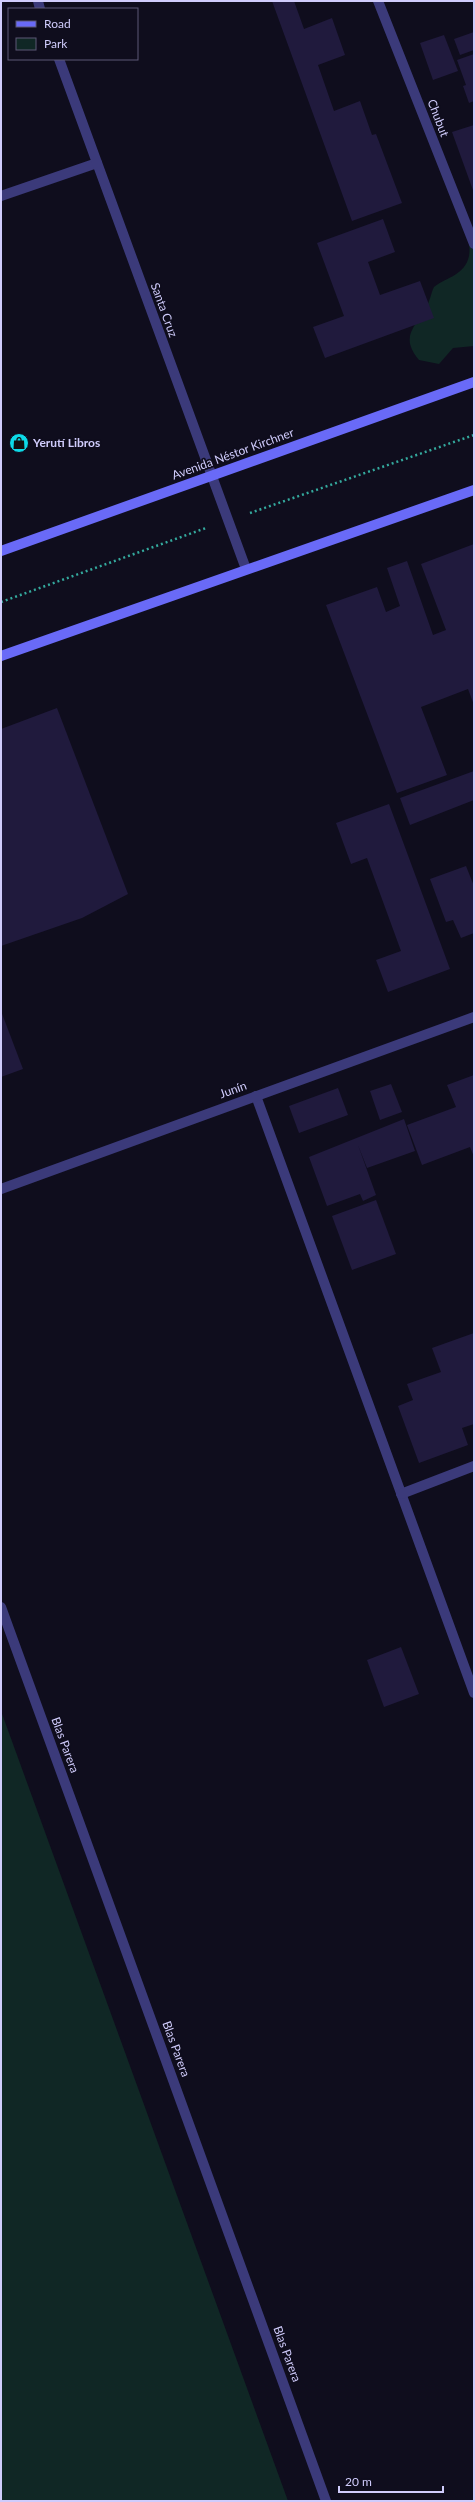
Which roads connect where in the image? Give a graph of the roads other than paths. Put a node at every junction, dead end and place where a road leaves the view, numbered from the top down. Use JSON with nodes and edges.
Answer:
{"nodes":[{"id":1,"x":390,"y":1,"type":"edge"},
{"id":2,"x":379,"y":3,"type":"edge"},
{"id":3,"x":59,"y":60,"type":"edge"},
{"id":4,"x":97,"y":163,"type":"junction"},
{"id":5,"x":1,"y":196,"type":"edge"},
{"id":6,"x":474,"y":244,"type":"edge"},
{"id":7,"x":474,"y":382,"type":"edge"},
{"id":8,"x":211,"y":475,"type":"junction"},
{"id":9,"x":474,"y":490,"type":"edge"},
{"id":10,"x":1,"y":551,"type":"edge"},
{"id":11,"x":246,"y":569,"type":"junction"},
{"id":12,"x":1,"y":656,"type":"edge"},
{"id":13,"x":474,"y":1017,"type":"edge"},
{"id":14,"x":256,"y":1096,"type":"junction"},
{"id":15,"x":1,"y":1189,"type":"edge"},
{"id":16,"x":474,"y":1466,"type":"edge"},
{"id":17,"x":401,"y":1494,"type":"junction"},
{"id":18,"x":1,"y":1607,"type":"edge"},
{"id":19,"x":474,"y":1693,"type":"edge"},
{"id":20,"x":326,"y":2501,"type":"edge"}],
"edges":[{"from":1,"to":2,"type":"street"},
{"from":2,"to":6,"type":"street","name":"Chubut"},
{"from":3,"to":4,"type":"street","name":"Santa Cruz"},
{"from":4,"to":5,"type":"street"},
{"from":4,"to":8,"type":"street","name":"Santa Cruz"},
{"from":7,"to":8,"type":"main road","name":"Avenida Néstor Kirchner"},
{"from":8,"to":10,"type":"main road","name":"Avenida Néstor Kirchner"},
{"from":8,"to":11,"type":"street","name":"Santa Cruz"},
{"from":9,"to":11,"type":"main road"},
{"from":11,"to":12,"type":"main road"},
{"from":13,"to":14,"type":"street","name":"Junín"},
{"from":14,"to":15,"type":"street","name":"Junín"},
{"from":14,"to":17,"type":"street"},
{"from":16,"to":17,"type":"street"},
{"from":17,"to":19,"type":"street"},
{"from":18,"to":20,"type":"street","name":"Blas Parera"}]}
